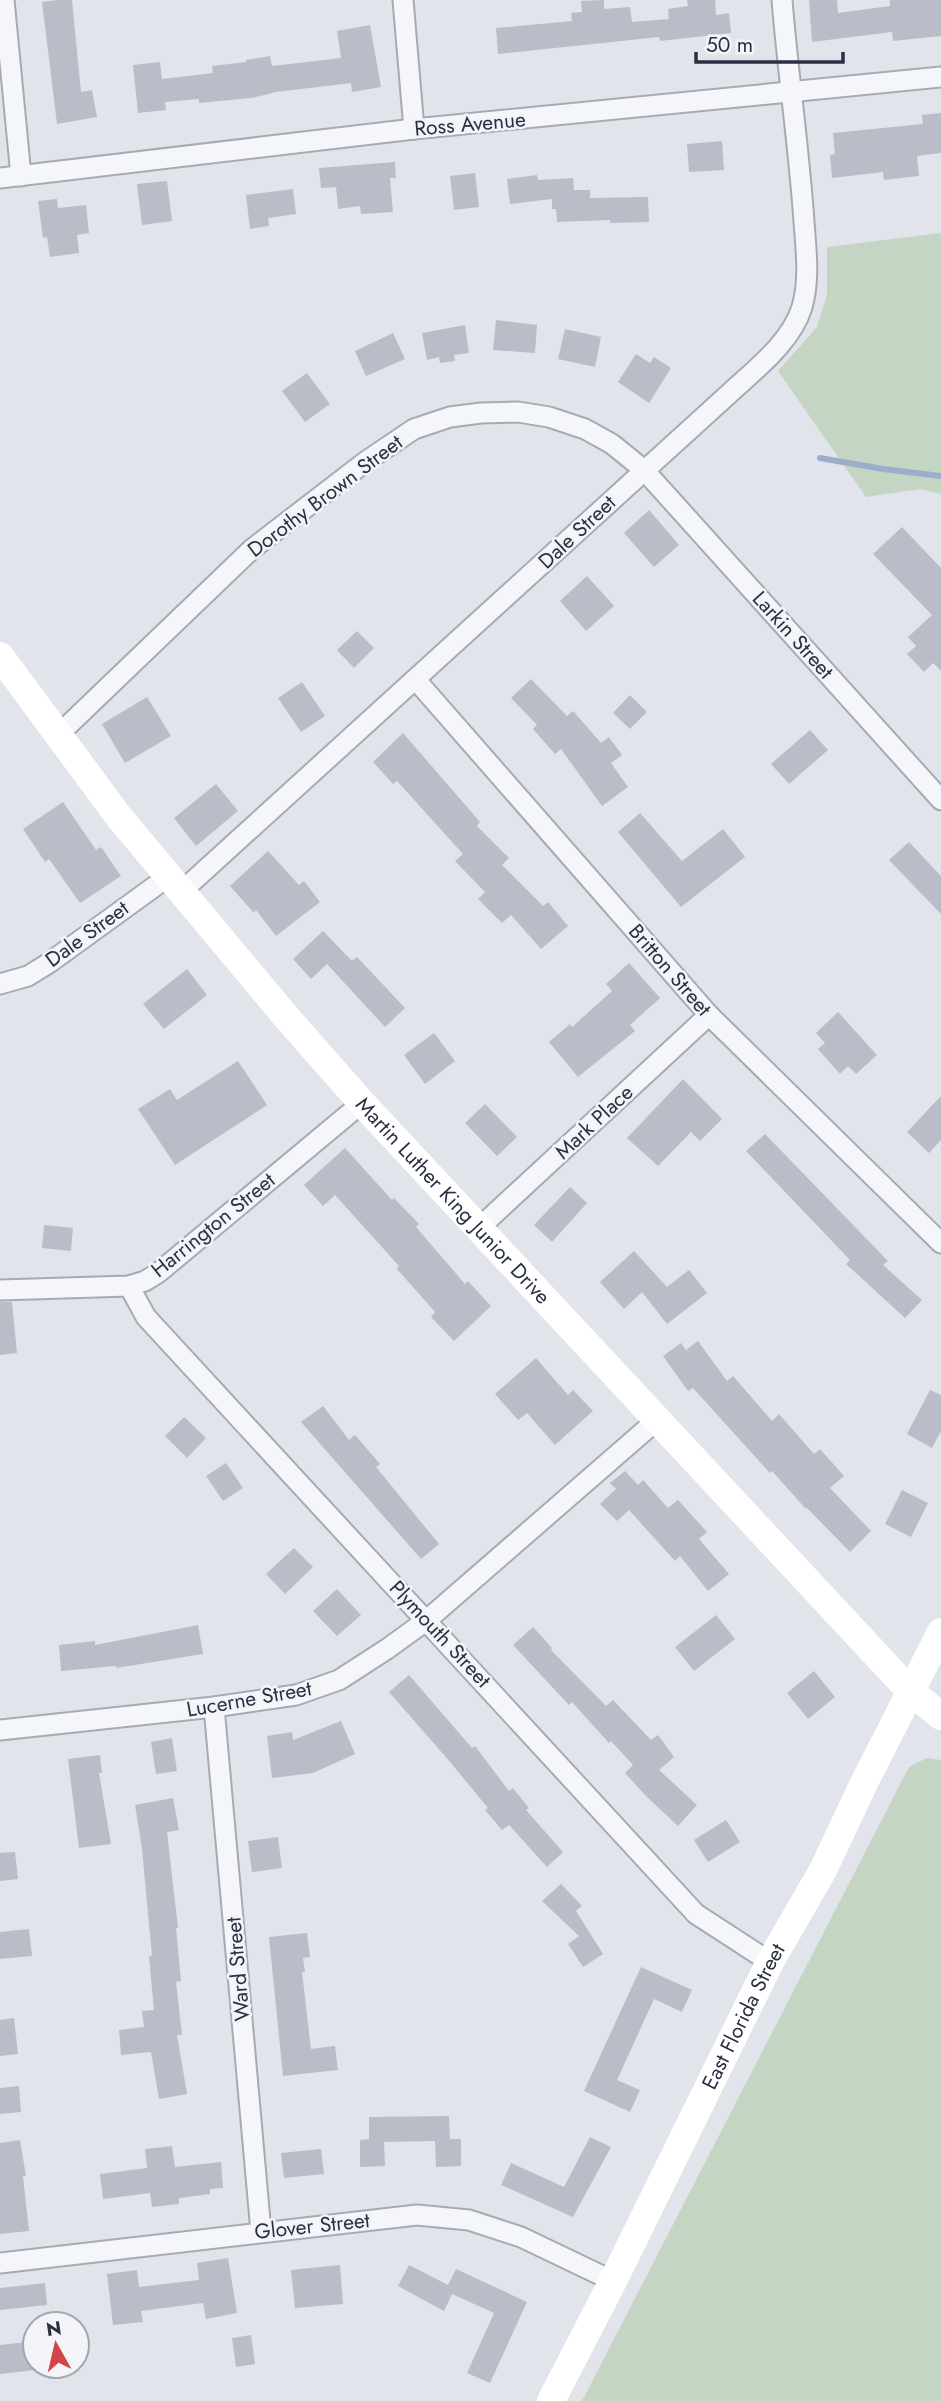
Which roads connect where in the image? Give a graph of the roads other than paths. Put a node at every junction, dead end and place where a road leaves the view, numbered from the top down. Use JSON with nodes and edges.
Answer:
{"nodes":[{"id":1,"x":4,"y":0,"type":"edge"},
{"id":2,"x":402,"y":0,"type":"edge"},
{"id":3,"x":782,"y":0,"type":"edge"},
{"id":4,"x":941,"y":77,"type":"edge"},
{"id":5,"x":790,"y":94,"type":"junction"},
{"id":6,"x":414,"y":129,"type":"junction"},
{"id":7,"x":21,"y":176,"type":"junction"},
{"id":8,"x":0,"y":178,"type":"edge"},
{"id":9,"x":644,"y":470,"type":"junction"},
{"id":10,"x":0,"y":656,"type":"edge"},
{"id":11,"x":416,"y":680,"type":"junction"},
{"id":12,"x":58,"y":735,"type":"junction"},
{"id":13,"x":941,"y":800,"type":"edge"},
{"id":14,"x":176,"y":884,"type":"junction"},
{"id":15,"x":0,"y":984,"type":"edge"},
{"id":16,"x":709,"y":1015,"type":"junction"},
{"id":17,"x":362,"y":1103,"type":"junction"},
{"id":18,"x":478,"y":1228,"type":"junction"},
{"id":19,"x":941,"y":1243,"type":"edge"},
{"id":20,"x":129,"y":1286,"type":"junction"},
{"id":21,"x":0,"y":1290,"type":"edge"},
{"id":22,"x":657,"y":1420,"type":"junction"},
{"id":23,"x":426,"y":1620,"type":"junction"},
{"id":24,"x":941,"y":1632,"type":"edge"},
{"id":25,"x":910,"y":1691,"type":"junction"},
{"id":26,"x":214,"y":1707,"type":"junction"},
{"id":27,"x":941,"y":1716,"type":"edge"},
{"id":28,"x":0,"y":1730,"type":"edge"},
{"id":29,"x":770,"y":1962,"type":"junction"},
{"id":30,"x":261,"y":2232,"type":"junction"},
{"id":31,"x":0,"y":2263,"type":"edge"},
{"id":32,"x":613,"y":2281,"type":"junction"},
{"id":33,"x":551,"y":2401,"type":"edge"}],
"edges":[{"from":1,"to":7,"type":"street"},
{"from":2,"to":6,"type":"street"},
{"from":3,"to":5,"type":"street","name":"Dale Street"},
{"from":4,"to":5,"type":"street","name":"Ross Avenue"},
{"from":5,"to":6,"type":"street","name":"Ross Avenue"},
{"from":5,"to":9,"type":"street","name":"Dale Street"},
{"from":6,"to":7,"type":"street","name":"Ross Avenue"},
{"from":7,"to":8,"type":"street","name":"Ross Avenue"},
{"from":9,"to":11,"type":"street","name":"Dale Street"},
{"from":9,"to":12,"type":"street","name":"Dorothy Brown Street"},
{"from":9,"to":13,"type":"street","name":"Larkin Street"},
{"from":10,"to":12,"type":"main road","name":"Martin Luther King Junior Drive"},
{"from":11,"to":14,"type":"street","name":"Dale Street"},
{"from":11,"to":16,"type":"street","name":"Britton Street"},
{"from":12,"to":14,"type":"main road","name":"Martin Luther King Junior Drive"},
{"from":14,"to":15,"type":"street","name":"Dale Street"},
{"from":14,"to":17,"type":"main road","name":"Martin Luther King Junior Drive"},
{"from":16,"to":18,"type":"street","name":"Mark Place"},
{"from":16,"to":19,"type":"street","name":"Britton Street"},
{"from":17,"to":18,"type":"main road","name":"Martin Luther King Junior Drive"},
{"from":17,"to":20,"type":"street","name":"Harrington Street"},
{"from":18,"to":22,"type":"main road","name":"Martin Luther King Junior Drive"},
{"from":20,"to":21,"type":"street","name":"Harrington Street"},
{"from":20,"to":23,"type":"street","name":"Plymouth Street"},
{"from":22,"to":23,"type":"street","name":"Lucerne Street"},
{"from":22,"to":25,"type":"main road","name":"Martin Luther King Junior Drive"},
{"from":23,"to":26,"type":"street","name":"Lucerne Street"},
{"from":23,"to":29,"type":"street","name":"Plymouth Street"},
{"from":24,"to":25,"type":"main road","name":"East Florida Street"},
{"from":25,"to":27,"type":"main road","name":"Martin Luther King Junior Drive"},
{"from":25,"to":29,"type":"main road","name":"East Florida Street"},
{"from":26,"to":28,"type":"street","name":"Lucerne Street"},
{"from":26,"to":30,"type":"street","name":"Ward Street"},
{"from":29,"to":32,"type":"main road","name":"East Florida Street"},
{"from":30,"to":31,"type":"street","name":"Glover Street"},
{"from":30,"to":32,"type":"street","name":"Glover Street"},
{"from":32,"to":33,"type":"main road","name":"East Florida Street"}]}
